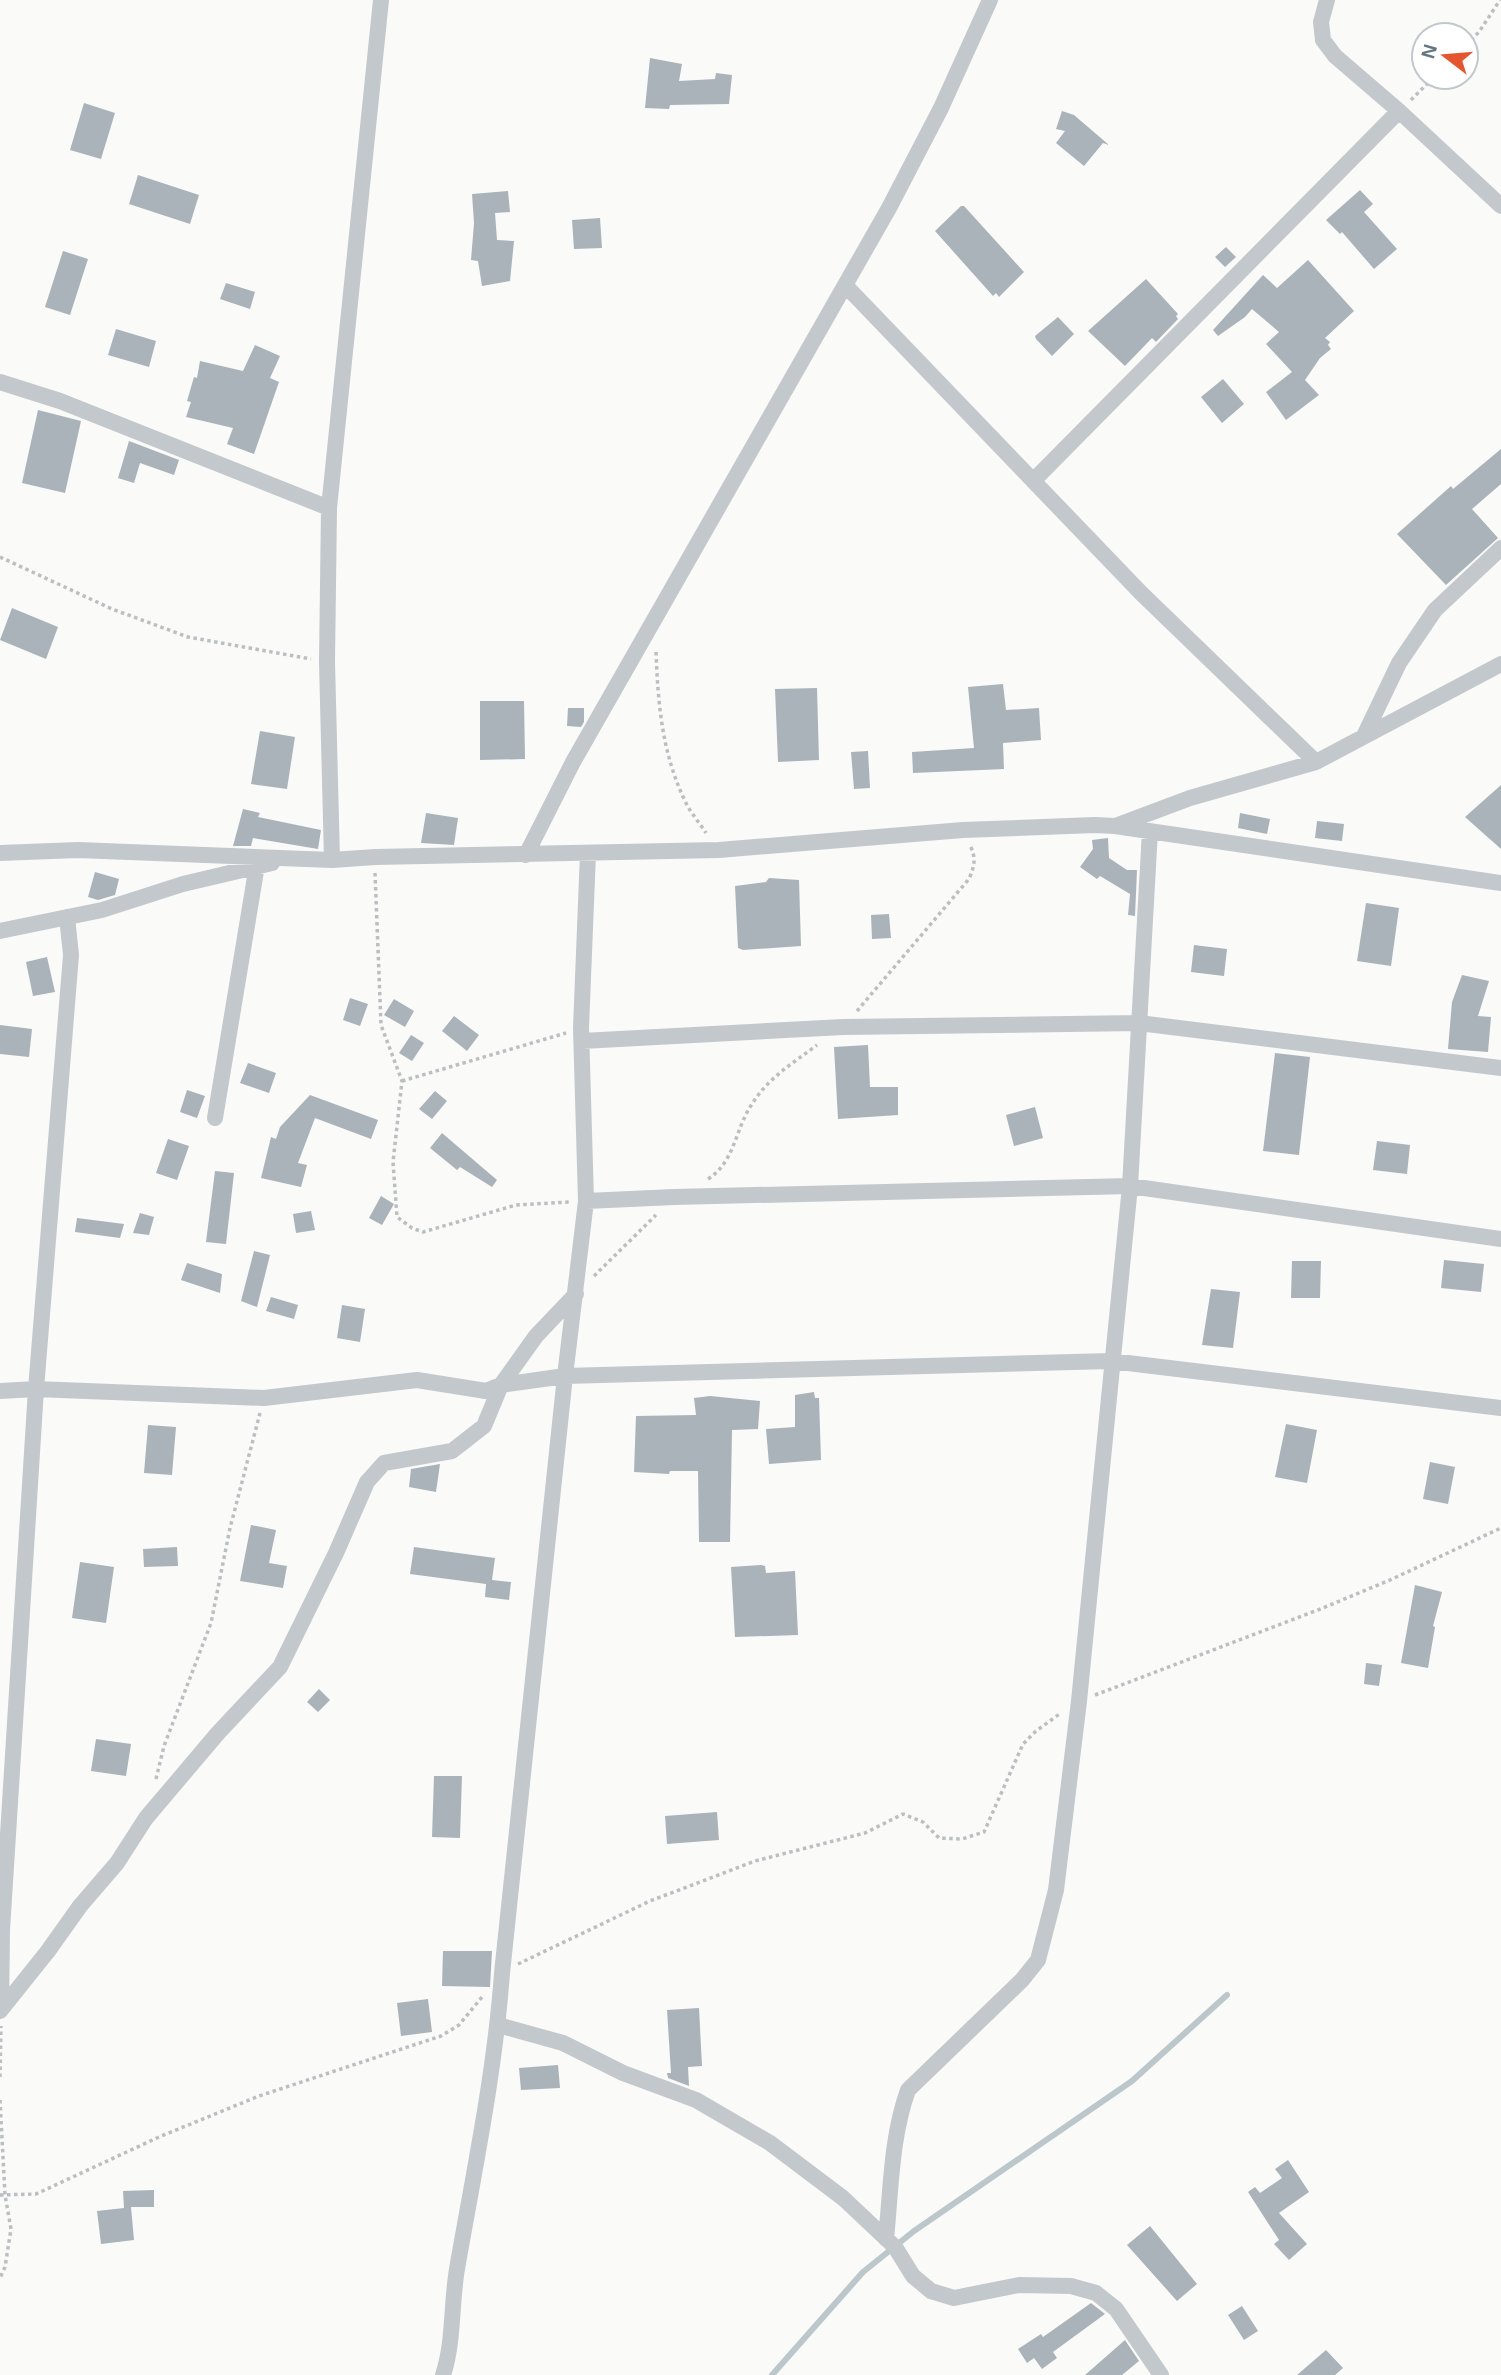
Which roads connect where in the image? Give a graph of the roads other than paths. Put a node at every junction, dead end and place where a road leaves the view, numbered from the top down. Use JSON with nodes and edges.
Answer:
{"nodes":[{"id":1,"x":382,"y":0,"type":"edge"},
{"id":2,"x":990,"y":0,"type":"edge"},
{"id":3,"x":1327,"y":0,"type":"edge"},
{"id":4,"x":1399,"y":111,"type":"junction"},
{"id":5,"x":1501,"y":206,"type":"edge"},
{"id":6,"x":845,"y":285,"type":"junction"},
{"id":7,"x":0,"y":383,"type":"edge"},
{"id":8,"x":1033,"y":481,"type":"junction"},
{"id":9,"x":329,"y":508,"type":"junction"},
{"id":10,"x":1501,"y":548,"type":"edge"},
{"id":11,"x":1501,"y":664,"type":"edge"},
{"id":12,"x":1364,"y":736,"type":"junction"},
{"id":13,"x":1316,"y":762,"type":"junction"},
{"id":14,"x":1115,"y":826,"type":"junction"},
{"id":15,"x":1150,"y":831,"type":"junction"},
{"id":16,"x":0,"y":853,"type":"edge"},
{"id":17,"x":588,"y":853,"type":"junction"},
{"id":18,"x":526,"y":855,"type":"junction"},
{"id":19,"x":332,"y":860,"type":"junction"},
{"id":20,"x":258,"y":862,"type":"junction"},
{"id":21,"x":1501,"y":883,"type":"edge"},
{"id":22,"x":67,"y":917,"type":"junction"},
{"id":23,"x":0,"y":931,"type":"edge"},
{"id":24,"x":1139,"y":1023,"type":"junction"},
{"id":25,"x":582,"y":1035,"type":"junction"},
{"id":26,"x":1501,"y":1068,"type":"edge"},
{"id":27,"x":215,"y":1118,"type":"dead end"},
{"id":28,"x":1130,"y":1186,"type":"junction"},
{"id":29,"x":586,"y":1201,"type":"junction"},
{"id":30,"x":1501,"y":1239,"type":"edge"},
{"id":31,"x":576,"y":1294,"type":"junction"},
{"id":32,"x":1111,"y":1361,"type":"junction"},
{"id":33,"x":565,"y":1376,"type":"junction"},
{"id":34,"x":502,"y":1385,"type":"junction"},
{"id":35,"x":36,"y":1389,"type":"junction"},
{"id":36,"x":0,"y":1391,"type":"edge"},
{"id":37,"x":1501,"y":1408,"type":"edge"},
{"id":38,"x":1,"y":1930,"type":"edge"},
{"id":39,"x":1,"y":2010,"type":"edge"},
{"id":40,"x":498,"y":2025,"type":"junction"},
{"id":41,"x":887,"y":2239,"type":"junction"},
{"id":42,"x":443,"y":2375,"type":"edge"},
{"id":43,"x":1161,"y":2375,"type":"edge"}],
"edges":[{"from":1,"to":9,"type":"street"},
{"from":2,"to":6,"type":"street"},
{"from":3,"to":4,"type":"street"},
{"from":4,"to":5,"type":"street"},
{"from":4,"to":8,"type":"street"},
{"from":6,"to":8,"type":"street"},
{"from":6,"to":18,"type":"street"},
{"from":7,"to":9,"type":"street"},
{"from":8,"to":13,"type":"street"},
{"from":9,"to":19,"type":"street"},
{"from":10,"to":12,"type":"street"},
{"from":11,"to":12,"type":"street"},
{"from":12,"to":13,"type":"street"},
{"from":13,"to":14,"type":"street"},
{"from":14,"to":15,"type":"street"},
{"from":14,"to":17,"type":"street"},
{"from":15,"to":21,"type":"street"},
{"from":15,"to":24,"type":"street"},
{"from":16,"to":20,"type":"street"},
{"from":17,"to":18,"type":"street"},
{"from":17,"to":25,"type":"street"},
{"from":18,"to":19,"type":"street"},
{"from":19,"to":20,"type":"street"},
{"from":20,"to":22,"type":"street"},
{"from":20,"to":27,"type":"street"},
{"from":22,"to":23,"type":"street"},
{"from":22,"to":35,"type":"street"},
{"from":24,"to":25,"type":"street"},
{"from":24,"to":26,"type":"street"},
{"from":24,"to":28,"type":"street"},
{"from":25,"to":29,"type":"street"},
{"from":28,"to":29,"type":"street"},
{"from":28,"to":30,"type":"street"},
{"from":28,"to":32,"type":"street"},
{"from":29,"to":31,"type":"street"},
{"from":31,"to":33,"type":"street"},
{"from":31,"to":34,"type":"street"},
{"from":32,"to":33,"type":"street"},
{"from":32,"to":37,"type":"street"},
{"from":32,"to":41,"type":"street"},
{"from":33,"to":34,"type":"street"},
{"from":33,"to":40,"type":"street"},
{"from":34,"to":35,"type":"street"},
{"from":34,"to":39,"type":"street"},
{"from":35,"to":36,"type":"street"},
{"from":35,"to":38,"type":"street"},
{"from":38,"to":39,"type":"street"},
{"from":40,"to":41,"type":"street"},
{"from":40,"to":42,"type":"street"},
{"from":41,"to":43,"type":"street"}]}
